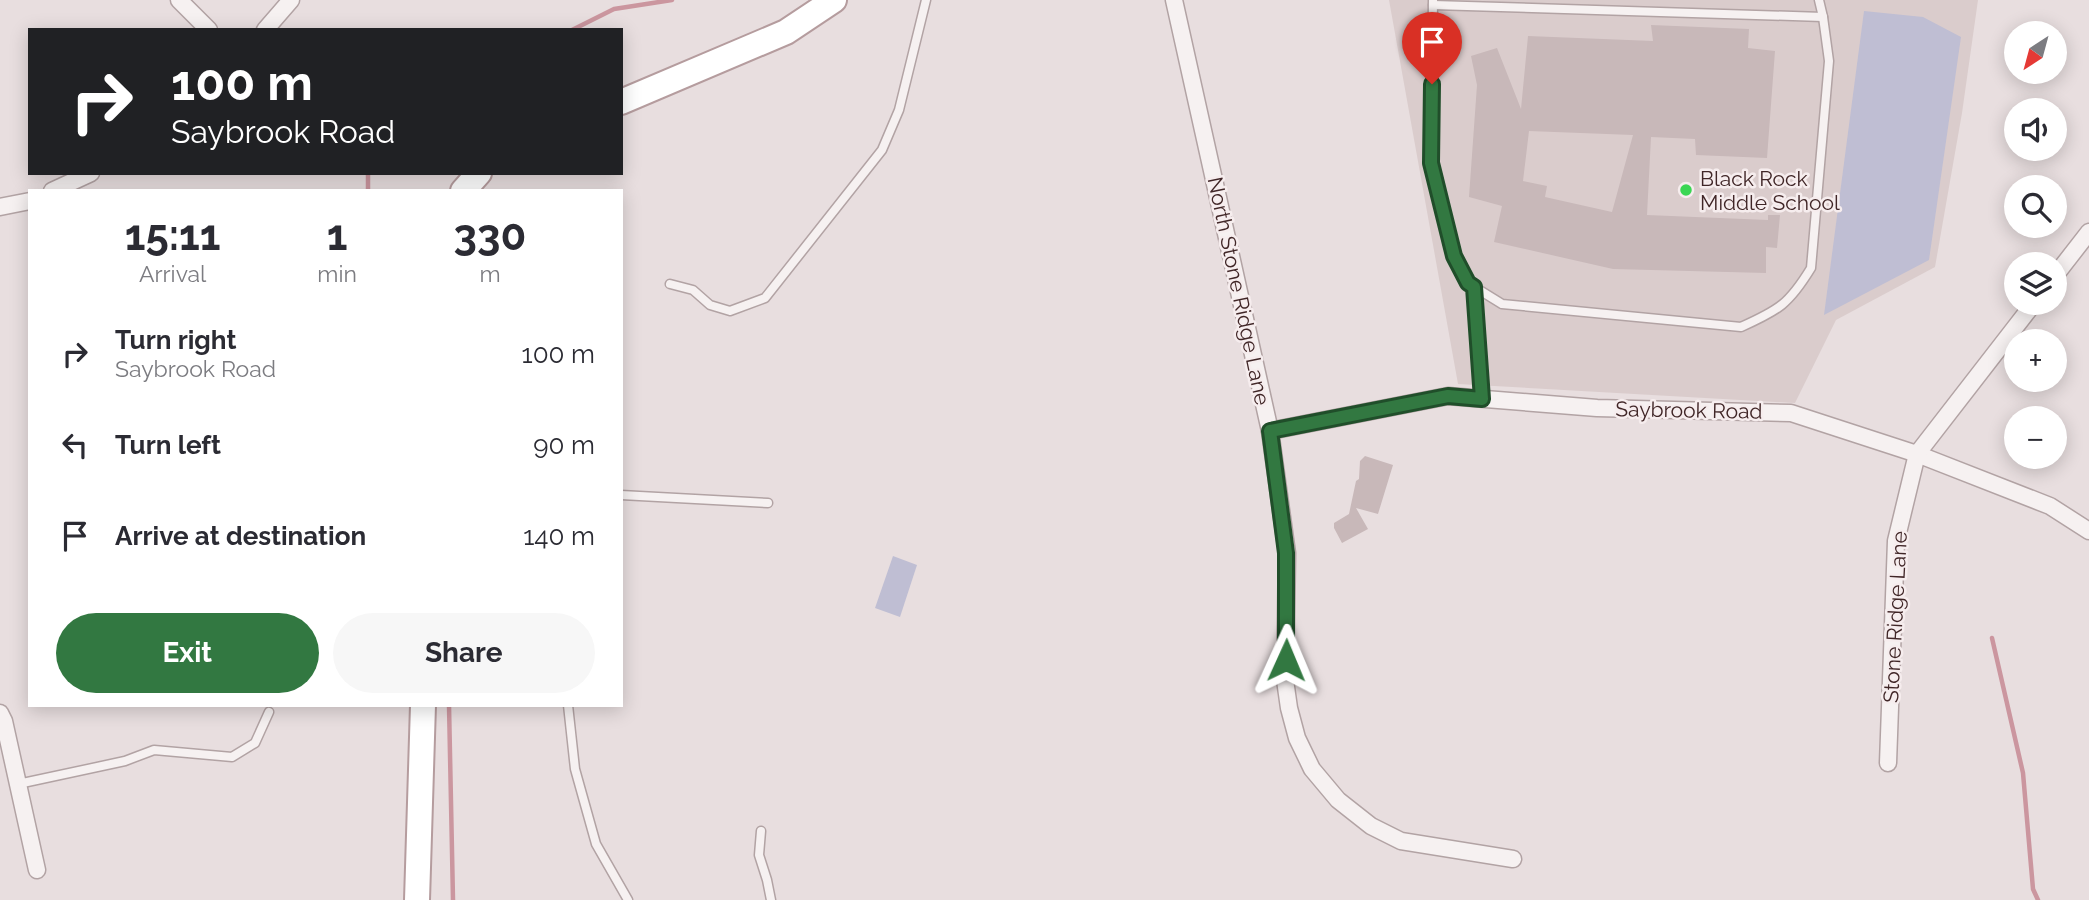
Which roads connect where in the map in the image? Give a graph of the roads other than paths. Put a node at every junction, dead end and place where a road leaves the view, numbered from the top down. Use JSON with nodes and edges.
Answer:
{"nodes":[{"id":1,"x":179,"y":0,"type":"edge"},
{"id":2,"x":291,"y":0,"type":"edge"},
{"id":3,"x":834,"y":0,"type":"edge"},
{"id":4,"x":926,"y":0,"type":"edge"},
{"id":5,"x":1174,"y":0,"type":"edge"},
{"id":6,"x":1819,"y":0,"type":"edge"},
{"id":7,"x":1433,"y":2,"type":"edge"},
{"id":8,"x":1824,"y":17,"type":"junction"},
{"id":9,"x":207,"y":28,"type":"edge"},
{"id":10,"x":267,"y":28,"type":"edge"},
{"id":11,"x":623,"y":101,"type":"edge"},
{"id":12,"x":86,"y":175,"type":"edge"},
{"id":13,"x":477,"y":175,"type":"edge"},
{"id":14,"x":56,"y":189,"type":"edge"},
{"id":15,"x":465,"y":189,"type":"edge"},
{"id":16,"x":28,"y":201,"type":"edge"},
{"id":17,"x":0,"y":207,"type":"edge"},
{"id":18,"x":2089,"y":232,"type":"edge"},
{"id":19,"x":2067,"y":260,"type":"edge"},
{"id":20,"x":670,"y":284,"type":"dead end"},
{"id":21,"x":1474,"y":287,"type":"junction"},
{"id":22,"x":2025,"y":315,"type":"edge"},
{"id":23,"x":1482,"y":399,"type":"junction"},
{"id":24,"x":1270,"y":431,"type":"junction"},
{"id":25,"x":1917,"y":454,"type":"junction"},
{"id":26,"x":623,"y":495,"type":"edge"},
{"id":27,"x":768,"y":503,"type":"dead end"},
{"id":28,"x":2089,"y":531,"type":"edge"},
{"id":29,"x":424,"y":707,"type":"edge"},
{"id":30,"x":568,"y":707,"type":"edge"},
{"id":31,"x":269,"y":712,"type":"dead end"},
{"id":32,"x":0,"y":713,"type":"edge"},
{"id":33,"x":1888,"y":763,"type":"dead end"},
{"id":34,"x":18,"y":784,"type":"junction"},
{"id":35,"x":761,"y":831,"type":"dead end"},
{"id":36,"x":1513,"y":859,"type":"dead end"},
{"id":37,"x":37,"y":870,"type":"dead end"},
{"id":38,"x":417,"y":900,"type":"edge"},
{"id":39,"x":628,"y":900,"type":"edge"},
{"id":40,"x":771,"y":900,"type":"edge"}],
"edges":[{"from":1,"to":9,"type":"street"},
{"from":2,"to":10,"type":"street"},
{"from":3,"to":11,"type":"main road"},
{"from":4,"to":20,"type":"lane"},
{"from":5,"to":24,"type":"street","name":"North Stone Ridge Lane"},
{"from":6,"to":8,"type":"lane"},
{"from":7,"to":8,"type":"lane"},
{"from":7,"to":21,"type":"lane"},
{"from":8,"to":21,"type":"lane"},
{"from":12,"to":14,"type":"street"},
{"from":13,"to":15,"type":"main road"},
{"from":16,"to":17,"type":"street"},
{"from":18,"to":19,"type":"street"},
{"from":21,"to":23,"type":"lane"},
{"from":22,"to":25,"type":"street","name":"Stone Ridge Lane"},
{"from":23,"to":24,"type":"street","name":"Saybrook Road"},
{"from":23,"to":25,"type":"street","name":"Saybrook Road"},
{"from":24,"to":36,"type":"street","name":"North Stone Ridge Lane"},
{"from":25,"to":28,"type":"street","name":"Saybrook Road"},
{"from":25,"to":33,"type":"street","name":"Stone Ridge Lane"},
{"from":26,"to":27,"type":"lane"},
{"from":29,"to":38,"type":"main road"},
{"from":30,"to":39,"type":"lane"},
{"from":31,"to":34,"type":"lane"},
{"from":32,"to":34,"type":"street"},
{"from":34,"to":37,"type":"street"},
{"from":35,"to":40,"type":"lane"}]}
